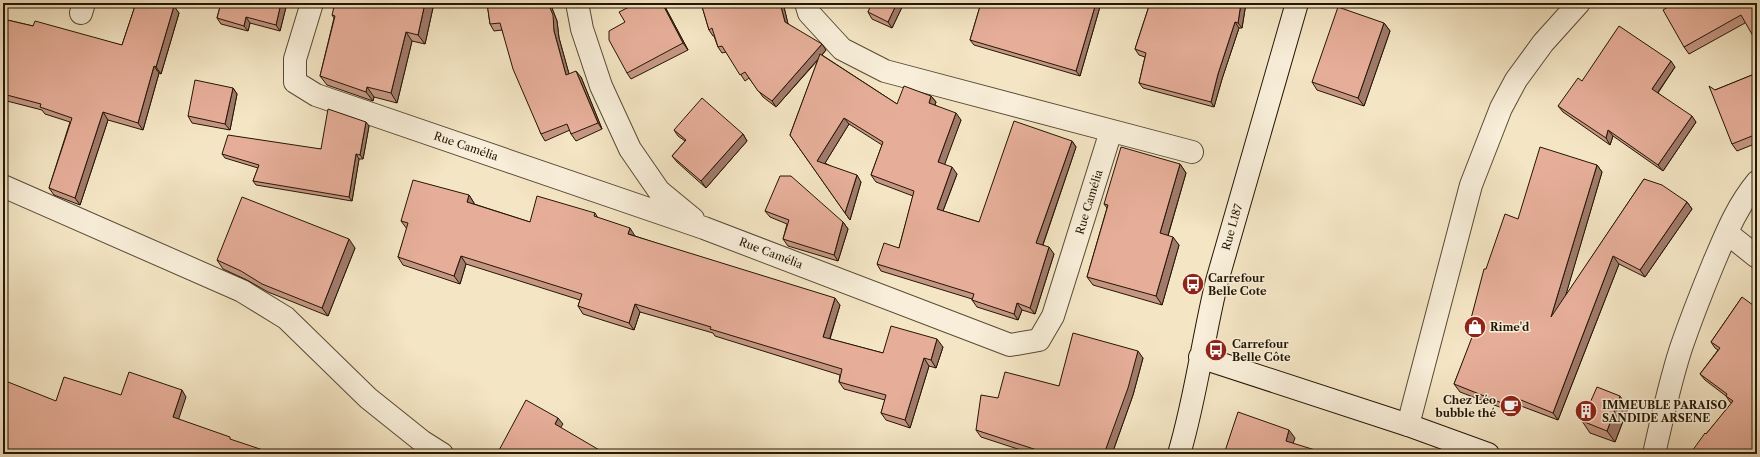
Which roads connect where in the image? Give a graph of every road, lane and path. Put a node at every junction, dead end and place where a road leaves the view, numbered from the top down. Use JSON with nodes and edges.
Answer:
{"nodes":[{"id":1,"x":312,"y":3,"type":"edge"},
{"id":2,"x":577,"y":3,"type":"edge"},
{"id":3,"x":806,"y":3,"type":"edge"},
{"id":4,"x":1297,"y":3,"type":"edge"},
{"id":5,"x":1579,"y":3,"type":"edge"},
{"id":6,"x":1111,"y":131,"type":"junction"},
{"id":7,"x":1192,"y":152,"type":"dead end"},
{"id":8,"x":1757,"y":182,"type":"edge"},
{"id":9,"x":3,"y":186,"type":"edge"},
{"id":10,"x":704,"y":228,"type":"junction"},
{"id":11,"x":1727,"y":233,"type":"junction"},
{"id":12,"x":1757,"y":257,"type":"edge"},
{"id":13,"x":1200,"y":357,"type":"junction"},
{"id":14,"x":1408,"y":425,"type":"junction"},
{"id":15,"x":442,"y":454,"type":"edge"},
{"id":16,"x":1179,"y":454,"type":"edge"},
{"id":17,"x":1488,"y":454,"type":"edge"},
{"id":18,"x":1654,"y":454,"type":"edge"}],
"edges":[{"from":1,"to":10,"type":"street","name":"Rue Camélia"},
{"from":2,"to":10,"type":"street"},
{"from":3,"to":6,"type":"street"},
{"from":4,"to":13,"type":"street","name":"Rue L187"},
{"from":5,"to":14,"type":"street"},
{"from":6,"to":7,"type":"street"},
{"from":6,"to":10,"type":"street","name":"Rue Camélia"},
{"from":8,"to":11,"type":"street"},
{"from":9,"to":15,"type":"street"},
{"from":11,"to":12,"type":"street"},
{"from":11,"to":18,"type":"street"},
{"from":13,"to":14,"type":"street"},
{"from":13,"to":16,"type":"street","name":"Rue L187"},
{"from":14,"to":17,"type":"street"}]}
